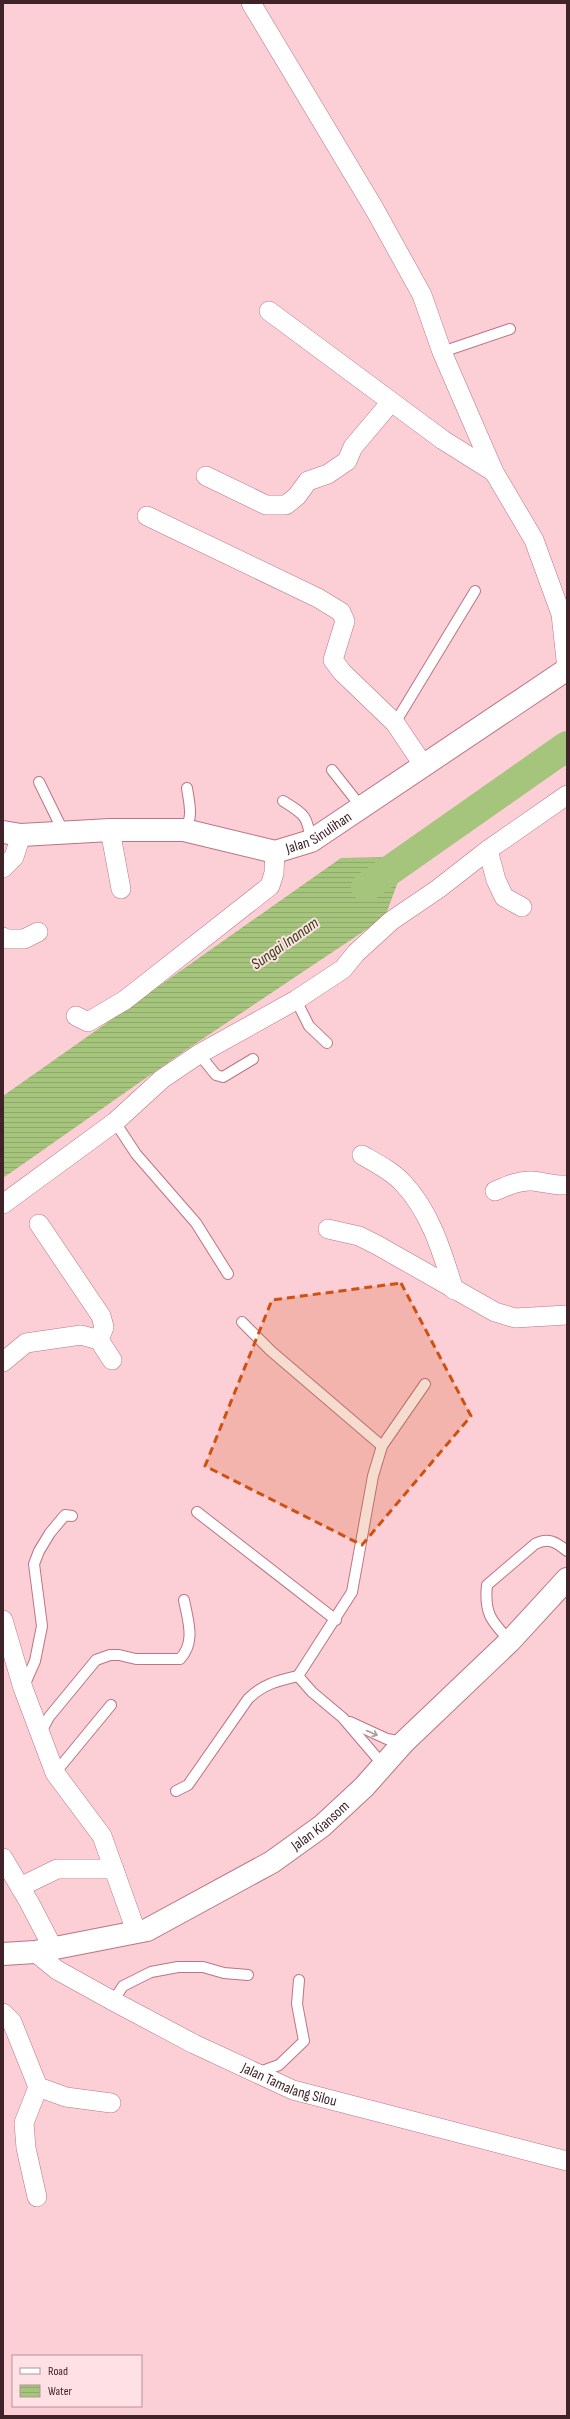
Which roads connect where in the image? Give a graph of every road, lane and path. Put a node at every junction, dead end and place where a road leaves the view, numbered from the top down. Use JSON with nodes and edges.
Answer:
{"nodes":[{"id":1,"x":251,"y":3,"type":"edge"},
{"id":2,"x":269,"y":311,"type":"dead end"},
{"id":3,"x":510,"y":329,"type":"dead end"},
{"id":4,"x":442,"y":352,"type":"junction"},
{"id":5,"x":391,"y":402,"type":"junction"},
{"id":6,"x":494,"y":472,"type":"junction"},
{"id":7,"x":206,"y":476,"type":"dead end"},
{"id":8,"x":147,"y":516,"type":"dead end"},
{"id":9,"x":475,"y":591,"type":"dead end"},
{"id":10,"x":566,"y":670,"type":"edge"},
{"id":11,"x":395,"y":723,"type":"junction"},
{"id":12,"x":424,"y":766,"type":"junction"},
{"id":13,"x":332,"y":770,"type":"dead end"},
{"id":14,"x":39,"y":782,"type":"dead end"},
{"id":15,"x":187,"y":788,"type":"dead end"},
{"id":16,"x":567,"y":795,"type":"edge"},
{"id":17,"x":283,"y":801,"type":"dead end"},
{"id":18,"x":362,"y":808,"type":"junction"},
{"id":19,"x":110,"y":830,"type":"junction"},
{"id":20,"x":184,"y":830,"type":"junction"},
{"id":21,"x":63,"y":831,"type":"junction"},
{"id":22,"x":12,"y":834,"type":"edge"},
{"id":23,"x":311,"y":841,"type":"junction"},
{"id":24,"x":488,"y":850,"type":"junction"},
{"id":25,"x":275,"y":852,"type":"junction"},
{"id":26,"x":3,"y":868,"type":"edge"},
{"id":27,"x":121,"y":890,"type":"dead end"},
{"id":28,"x":522,"y":908,"type":"dead end"},
{"id":29,"x":38,"y":932,"type":"dead end"},
{"id":30,"x":3,"y":937,"type":"edge"},
{"id":31,"x":296,"y":1000,"type":"junction"},
{"id":32,"x":76,"y":1016,"type":"dead end"},
{"id":33,"x":327,"y":1043,"type":"dead end"},
{"id":34,"x":199,"y":1054,"type":"junction"},
{"id":35,"x":253,"y":1059,"type":"dead end"},
{"id":36,"x":115,"y":1122,"type":"junction"},
{"id":37,"x":362,"y":1155,"type":"dead end"},
{"id":38,"x":567,"y":1185,"type":"edge"},
{"id":39,"x":495,"y":1191,"type":"dead end"},
{"id":40,"x":3,"y":1204,"type":"edge"},
{"id":41,"x":39,"y":1224,"type":"dead end"},
{"id":42,"x":328,"y":1229,"type":"dead end"},
{"id":43,"x":228,"y":1274,"type":"dead end"},
{"id":44,"x":454,"y":1290,"type":"junction"},
{"id":45,"x":567,"y":1315,"type":"edge"},
{"id":46,"x":242,"y":1322,"type":"dead end"},
{"id":47,"x":99,"y":1340,"type":"junction"},
{"id":48,"x":112,"y":1360,"type":"dead end"},
{"id":49,"x":3,"y":1362,"type":"edge"},
{"id":50,"x":424,"y":1384,"type":"dead end"},
{"id":51,"x":382,"y":1446,"type":"junction"},
{"id":52,"x":197,"y":1512,"type":"dead end"},
{"id":53,"x":72,"y":1516,"type":"dead end"},
{"id":54,"x":567,"y":1551,"type":"edge"},
{"id":55,"x":567,"y":1579,"type":"edge"},
{"id":56,"x":184,"y":1600,"type":"dead end"},
{"id":57,"x":3,"y":1620,"type":"edge"},
{"id":58,"x":336,"y":1620,"type":"junction"},
{"id":59,"x":510,"y":1641,"type":"junction"},
{"id":60,"x":298,"y":1676,"type":"junction"},
{"id":61,"x":23,"y":1688,"type":"junction"},
{"id":62,"x":112,"y":1706,"type":"dead end"},
{"id":63,"x":343,"y":1718,"type":"junction"},
{"id":64,"x":40,"y":1734,"type":"junction"},
{"id":65,"x":404,"y":1742,"type":"junction"},
{"id":66,"x":384,"y":1766,"type":"junction"},
{"id":67,"x":55,"y":1773,"type":"junction"},
{"id":68,"x":176,"y":1791,"type":"dead end"},
{"id":69,"x":3,"y":1858,"type":"edge"},
{"id":70,"x":114,"y":1869,"type":"junction"},
{"id":71,"x":20,"y":1887,"type":"junction"},
{"id":72,"x":136,"y":1931,"type":"junction"},
{"id":73,"x":44,"y":1950,"type":"junction"},
{"id":74,"x":3,"y":1954,"type":"edge"},
{"id":75,"x":248,"y":1975,"type":"dead end"},
{"id":76,"x":299,"y":1980,"type":"dead end"},
{"id":77,"x":112,"y":2001,"type":"junction"},
{"id":78,"x":3,"y":2013,"type":"edge"},
{"id":79,"x":255,"y":2074,"type":"junction"},
{"id":80,"x":38,"y":2087,"type":"junction"},
{"id":81,"x":111,"y":2103,"type":"dead end"},
{"id":82,"x":567,"y":2161,"type":"edge"},
{"id":83,"x":37,"y":2197,"type":"dead end"}],
"edges":[{"from":1,"to":4,"type":"street"},
{"from":2,"to":5,"type":"street"},
{"from":3,"to":4,"type":"lane"},
{"from":4,"to":6,"type":"street"},
{"from":5,"to":6,"type":"street"},
{"from":5,"to":7,"type":"street"},
{"from":6,"to":10,"type":"street"},
{"from":8,"to":11,"type":"street"},
{"from":9,"to":11,"type":"lane"},
{"from":10,"to":12,"type":"street","name":"Jalan Sinulihan"},
{"from":11,"to":12,"type":"street"},
{"from":12,"to":18,"type":"street","name":"Jalan Sinulihan"},
{"from":13,"to":18,"type":"lane"},
{"from":14,"to":21,"type":"lane"},
{"from":15,"to":20,"type":"lane"},
{"from":16,"to":24,"type":"street"},
{"from":17,"to":23,"type":"lane"},
{"from":18,"to":23,"type":"street","name":"Jalan Sinulihan"},
{"from":19,"to":20,"type":"street","name":"Jalan Sinulihan"},
{"from":19,"to":21,"type":"street","name":"Jalan Sinulihan"},
{"from":19,"to":27,"type":"street"},
{"from":20,"to":25,"type":"street","name":"Jalan Sinulihan"},
{"from":21,"to":22,"type":"street","name":"Jalan Sinulihan"},
{"from":22,"to":26,"type":"street"},
{"from":23,"to":25,"type":"street","name":"Jalan Sinulihan"},
{"from":24,"to":28,"type":"street"},
{"from":24,"to":31,"type":"street"},
{"from":25,"to":32,"type":"street"},
{"from":29,"to":30,"type":"street"},
{"from":31,"to":33,"type":"lane"},
{"from":31,"to":34,"type":"street"},
{"from":34,"to":35,"type":"lane"},
{"from":34,"to":36,"type":"street"},
{"from":36,"to":40,"type":"street"},
{"from":36,"to":43,"type":"lane"},
{"from":37,"to":44,"type":"street"},
{"from":38,"to":39,"type":"street"},
{"from":41,"to":47,"type":"street"},
{"from":42,"to":44,"type":"street"},
{"from":44,"to":45,"type":"street"},
{"from":46,"to":51,"type":"lane"},
{"from":47,"to":48,"type":"street"},
{"from":47,"to":49,"type":"street"},
{"from":50,"to":51,"type":"lane"},
{"from":51,"to":58,"type":"lane"},
{"from":52,"to":58,"type":"lane"},
{"from":53,"to":61,"type":"lane"},
{"from":54,"to":59,"type":"lane"},
{"from":55,"to":59,"type":"street","name":"Jalan Kiansom"},
{"from":56,"to":64,"type":"lane"},
{"from":57,"to":61,"type":"street"},
{"from":58,"to":60,"type":"lane"},
{"from":59,"to":65,"type":"street","name":"Jalan Kiansom"},
{"from":60,"to":63,"type":"lane"},
{"from":60,"to":68,"type":"lane"},
{"from":61,"to":64,"type":"street"},
{"from":62,"to":67,"type":"lane"},
{"from":63,"to":65,"type":"lane","one_way":true},
{"from":63,"to":66,"type":"lane"},
{"from":64,"to":67,"type":"street"},
{"from":65,"to":66,"type":"street","name":"Jalan Kiansom"},
{"from":66,"to":72,"type":"street","name":"Jalan Kiansom"},
{"from":67,"to":70,"type":"street"},
{"from":69,"to":71,"type":"street"},
{"from":70,"to":71,"type":"street"},
{"from":70,"to":72,"type":"street"},
{"from":71,"to":73,"type":"street"},
{"from":72,"to":73,"type":"street","name":"Jalan Kiansom"},
{"from":73,"to":74,"type":"street","name":"Jalan Kiansom"},
{"from":73,"to":77,"type":"street","name":"Jalan Tamalang Silou"},
{"from":75,"to":77,"type":"lane"},
{"from":76,"to":79,"type":"lane"},
{"from":77,"to":79,"type":"street","name":"Jalan Tamalang Silou"},
{"from":78,"to":80,"type":"street"},
{"from":79,"to":82,"type":"street","name":"Jalan Tamalang Silou"},
{"from":80,"to":81,"type":"street"},
{"from":80,"to":83,"type":"street"}]}
